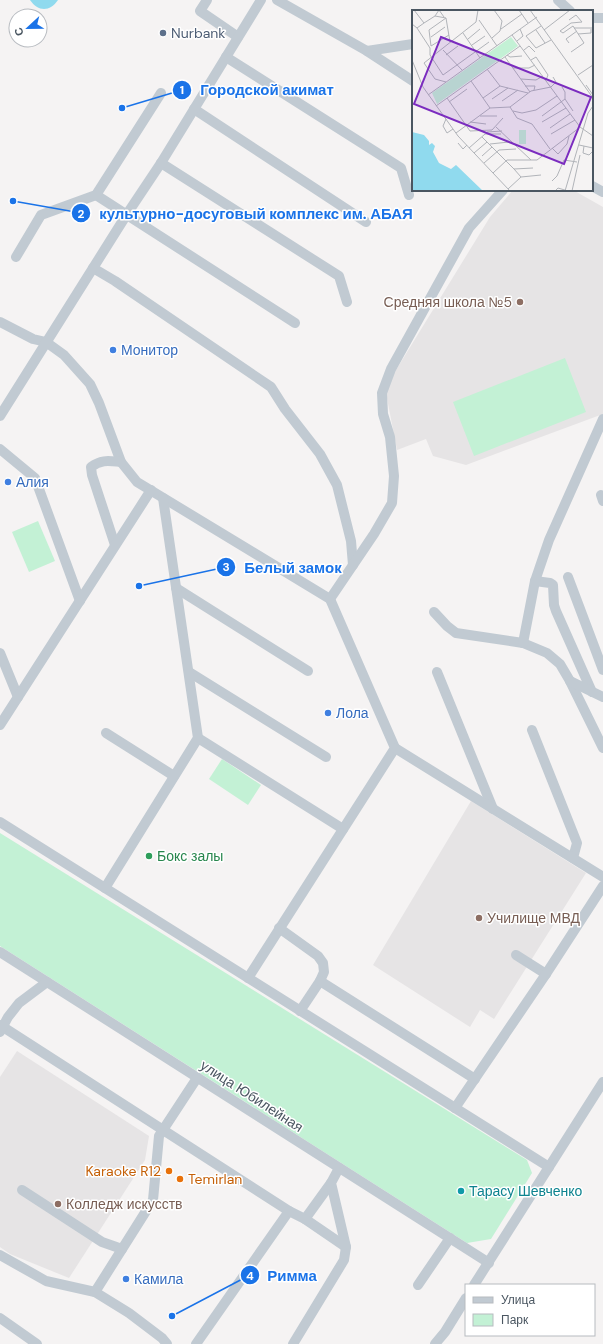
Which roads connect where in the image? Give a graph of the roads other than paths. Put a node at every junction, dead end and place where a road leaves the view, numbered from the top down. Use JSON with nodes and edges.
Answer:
{"nodes":[{"id":1,"x":207,"y":0,"type":"edge"},
{"id":2,"x":261,"y":0,"type":"edge"},
{"id":3,"x":277,"y":0,"type":"edge"},
{"id":4,"x":558,"y":0,"type":"edge"},
{"id":5,"x":569,"y":10,"type":"edge"},
{"id":6,"x":238,"y":37,"type":"junction"},
{"id":7,"x":412,"y":44,"type":"edge"},
{"id":8,"x":367,"y":51,"type":"junction"},
{"id":9,"x":226,"y":57,"type":"junction"},
{"id":10,"x":412,"y":80,"type":"edge"},
{"id":11,"x":161,"y":93,"type":"dead end"},
{"id":12,"x":194,"y":109,"type":"junction"},
{"id":13,"x":161,"y":163,"type":"junction"},
{"id":14,"x":593,"y":187,"type":"edge"},
{"id":15,"x":503,"y":191,"type":"edge"},
{"id":16,"x":603,"y":192,"type":"edge"},
{"id":17,"x":96,"y":195,"type":"junction"},
{"id":18,"x":409,"y":195,"type":"dead end"},
{"id":19,"x":127,"y":214,"type":"junction"},
{"id":20,"x":366,"y":222,"type":"dead end"},
{"id":21,"x":16,"y":257,"type":"dead end"},
{"id":22,"x":93,"y":268,"type":"junction"},
{"id":23,"x":347,"y":302,"type":"dead end"},
{"id":24,"x":0,"y":322,"type":"edge"},
{"id":25,"x":295,"y":323,"type":"dead end"},
{"id":26,"x":46,"y":342,"type":"junction"},
{"id":27,"x":3,"y":404,"type":"edge"},
{"id":28,"x":0,"y":416,"type":"edge"},
{"id":29,"x":603,"y":419,"type":"edge"},
{"id":30,"x":0,"y":449,"type":"edge"},
{"id":31,"x":121,"y":462,"type":"junction"},
{"id":32,"x":151,"y":490,"type":"junction"},
{"id":33,"x":163,"y":498,"type":"junction"},
{"id":34,"x":115,"y":545,"type":"junction"},
{"id":35,"x":353,"y":565,"type":"junction"},
{"id":36,"x":568,"y":577,"type":"dead end"},
{"id":37,"x":535,"y":581,"type":"junction"},
{"id":38,"x":176,"y":588,"type":"junction"},
{"id":39,"x":330,"y":599,"type":"junction"},
{"id":40,"x":80,"y":601,"type":"junction"},
{"id":41,"x":434,"y":612,"type":"dead end"},
{"id":42,"x":523,"y":643,"type":"junction"},
{"id":43,"x":0,"y":653,"type":"edge"},
{"id":44,"x":603,"y":670,"type":"edge"},
{"id":45,"x":308,"y":671,"type":"dead end"},
{"id":46,"x":189,"y":672,"type":"junction"},
{"id":47,"x":437,"y":672,"type":"dead end"},
{"id":48,"x":570,"y":681,"type":"junction"},
{"id":49,"x":592,"y":692,"type":"junction"},
{"id":50,"x":18,"y":697,"type":"junction"},
{"id":51,"x":603,"y":697,"type":"edge"},
{"id":52,"x":0,"y":725,"type":"edge"},
{"id":53,"x":532,"y":730,"type":"dead end"},
{"id":54,"x":106,"y":733,"type":"dead end"},
{"id":55,"x":198,"y":738,"type":"junction"},
{"id":56,"x":395,"y":748,"type":"junction"},
{"id":57,"x":603,"y":748,"type":"edge"},
{"id":58,"x":326,"y":757,"type":"dead end"},
{"id":59,"x":174,"y":776,"type":"junction"},
{"id":60,"x":492,"y":809,"type":"junction"},
{"id":61,"x":0,"y":822,"type":"edge"},
{"id":62,"x":343,"y":829,"type":"junction"},
{"id":63,"x":573,"y":858,"type":"junction"},
{"id":64,"x":603,"y":877,"type":"edge"},
{"id":65,"x":603,"y":886,"type":"edge"},
{"id":66,"x":105,"y":888,"type":"junction"},
{"id":67,"x":279,"y":928,"type":"junction"},
{"id":68,"x":0,"y":952,"type":"edge"},
{"id":69,"x":516,"y":955,"type":"dead end"},
{"id":70,"x":546,"y":974,"type":"junction"},
{"id":71,"x":248,"y":978,"type":"junction"},
{"id":72,"x":320,"y":981,"type":"junction"},
{"id":73,"x":47,"y":982,"type":"junction"},
{"id":74,"x":300,"y":1011,"type":"junction"},
{"id":75,"x":1,"y":1028,"type":"edge"},
{"id":76,"x":197,"y":1078,"type":"junction"},
{"id":77,"x":475,"y":1079,"type":"junction"},
{"id":78,"x":603,"y":1082,"type":"edge"},
{"id":79,"x":455,"y":1108,"type":"junction"},
{"id":80,"x":163,"y":1131,"type":"junction"},
{"id":81,"x":549,"y":1167,"type":"junction"},
{"id":82,"x":339,"y":1168,"type":"junction"},
{"id":83,"x":331,"y":1183,"type":"junction"},
{"id":84,"x":22,"y":1190,"type":"dead end"},
{"id":85,"x":289,"y":1211,"type":"junction"},
{"id":86,"x":305,"y":1219,"type":"junction"},
{"id":87,"x":450,"y":1238,"type":"junction"},
{"id":88,"x":346,"y":1247,"type":"junction"},
{"id":89,"x":122,"y":1249,"type":"junction"},
{"id":90,"x":3,"y":1260,"type":"edge"},
{"id":91,"x":489,"y":1263,"type":"junction"},
{"id":92,"x":475,"y":1284,"type":"edge"},
{"id":93,"x":418,"y":1285,"type":"dead end"},
{"id":94,"x":95,"y":1292,"type":"junction"},
{"id":95,"x":465,"y":1300,"type":"edge"},
{"id":96,"x":0,"y":1318,"type":"edge"},
{"id":97,"x":37,"y":1344,"type":"edge"},
{"id":98,"x":167,"y":1344,"type":"edge"},
{"id":99,"x":196,"y":1344,"type":"edge"},
{"id":100,"x":293,"y":1344,"type":"edge"},
{"id":101,"x":435,"y":1344,"type":"edge"}],
"edges":[{"from":1,"to":6,"type":"street"},
{"from":2,"to":6,"type":"street"},
{"from":3,"to":8,"type":"street"},
{"from":4,"to":5,"type":"street"},
{"from":6,"to":9,"type":"street"},
{"from":7,"to":8,"type":"street"},
{"from":8,"to":10,"type":"street"},
{"from":9,"to":12,"type":"street"},
{"from":9,"to":18,"type":"street"},
{"from":11,"to":17,"type":"street"},
{"from":12,"to":13,"type":"street"},
{"from":12,"to":20,"type":"street"},
{"from":13,"to":19,"type":"street"},
{"from":13,"to":23,"type":"street"},
{"from":14,"to":16,"type":"street"},
{"from":15,"to":35,"type":"street"},
{"from":17,"to":19,"type":"street"},
{"from":17,"to":21,"type":"street"},
{"from":19,"to":22,"type":"street"},
{"from":19,"to":25,"type":"street"},
{"from":22,"to":26,"type":"street"},
{"from":22,"to":35,"type":"street"},
{"from":24,"to":26,"type":"street"},
{"from":26,"to":27,"type":"street"},
{"from":26,"to":31,"type":"street"},
{"from":27,"to":28,"type":"street"},
{"from":29,"to":37,"type":"street"},
{"from":30,"to":40,"type":"street"},
{"from":31,"to":32,"type":"street"},
{"from":31,"to":34,"type":"street"},
{"from":32,"to":33,"type":"street"},
{"from":32,"to":34,"type":"street"},
{"from":33,"to":38,"type":"street"},
{"from":33,"to":39,"type":"street"},
{"from":34,"to":40,"type":"street"},
{"from":35,"to":39,"type":"street"},
{"from":36,"to":44,"type":"street"},
{"from":37,"to":42,"type":"street"},
{"from":37,"to":49,"type":"street"},
{"from":38,"to":45,"type":"street"},
{"from":38,"to":46,"type":"street"},
{"from":39,"to":56,"type":"street"},
{"from":40,"to":50,"type":"street"},
{"from":41,"to":42,"type":"street"},
{"from":42,"to":48,"type":"street"},
{"from":43,"to":50,"type":"street"},
{"from":46,"to":55,"type":"street"},
{"from":46,"to":58,"type":"street"},
{"from":47,"to":60,"type":"street"},
{"from":48,"to":49,"type":"street"},
{"from":48,"to":57,"type":"street"},
{"from":49,"to":51,"type":"street"},
{"from":50,"to":52,"type":"street"},
{"from":53,"to":63,"type":"street"},
{"from":54,"to":59,"type":"street"},
{"from":55,"to":59,"type":"street"},
{"from":55,"to":62,"type":"street"},
{"from":56,"to":60,"type":"street"},
{"from":56,"to":62,"type":"street"},
{"from":59,"to":66,"type":"street"},
{"from":60,"to":63,"type":"street"},
{"from":61,"to":66,"type":"street"},
{"from":62,"to":67,"type":"street"},
{"from":63,"to":64,"type":"street"},
{"from":65,"to":70,"type":"street"},
{"from":66,"to":71,"type":"street"},
{"from":67,"to":71,"type":"street"},
{"from":67,"to":72,"type":"street"},
{"from":68,"to":73,"type":"street","name":"улица Юбилейная"},
{"from":69,"to":70,"type":"street"},
{"from":70,"to":77,"type":"street"},
{"from":71,"to":74,"type":"street"},
{"from":72,"to":74,"type":"street"},
{"from":72,"to":77,"type":"street"},
{"from":73,"to":75,"type":"street"},
{"from":73,"to":76,"type":"street","name":"улица Юбилейная"},
{"from":74,"to":79,"type":"street"},
{"from":75,"to":80,"type":"street"},
{"from":76,"to":80,"type":"street"},
{"from":76,"to":82,"type":"street","name":"улица Юбилейная"},
{"from":77,"to":79,"type":"street"},
{"from":78,"to":81,"type":"street"},
{"from":79,"to":81,"type":"street"},
{"from":80,"to":85,"type":"street"},
{"from":80,"to":89,"type":"street"},
{"from":81,"to":91,"type":"street"},
{"from":82,"to":83,"type":"street"},
{"from":82,"to":87,"type":"street","name":"улица Юбилейная"},
{"from":83,"to":86,"type":"street"},
{"from":83,"to":88,"type":"street"},
{"from":84,"to":89,"type":"street"},
{"from":85,"to":86,"type":"street"},
{"from":85,"to":99,"type":"street"},
{"from":86,"to":88,"type":"street"},
{"from":87,"to":91,"type":"street","name":"улица Юбилейная"},
{"from":87,"to":93,"type":"street"},
{"from":88,"to":100,"type":"street"},
{"from":89,"to":94,"type":"street"},
{"from":90,"to":94,"type":"street"},
{"from":91,"to":92,"type":"street"},
{"from":94,"to":98,"type":"street"},
{"from":95,"to":101,"type":"street"},
{"from":96,"to":97,"type":"street"}]}
